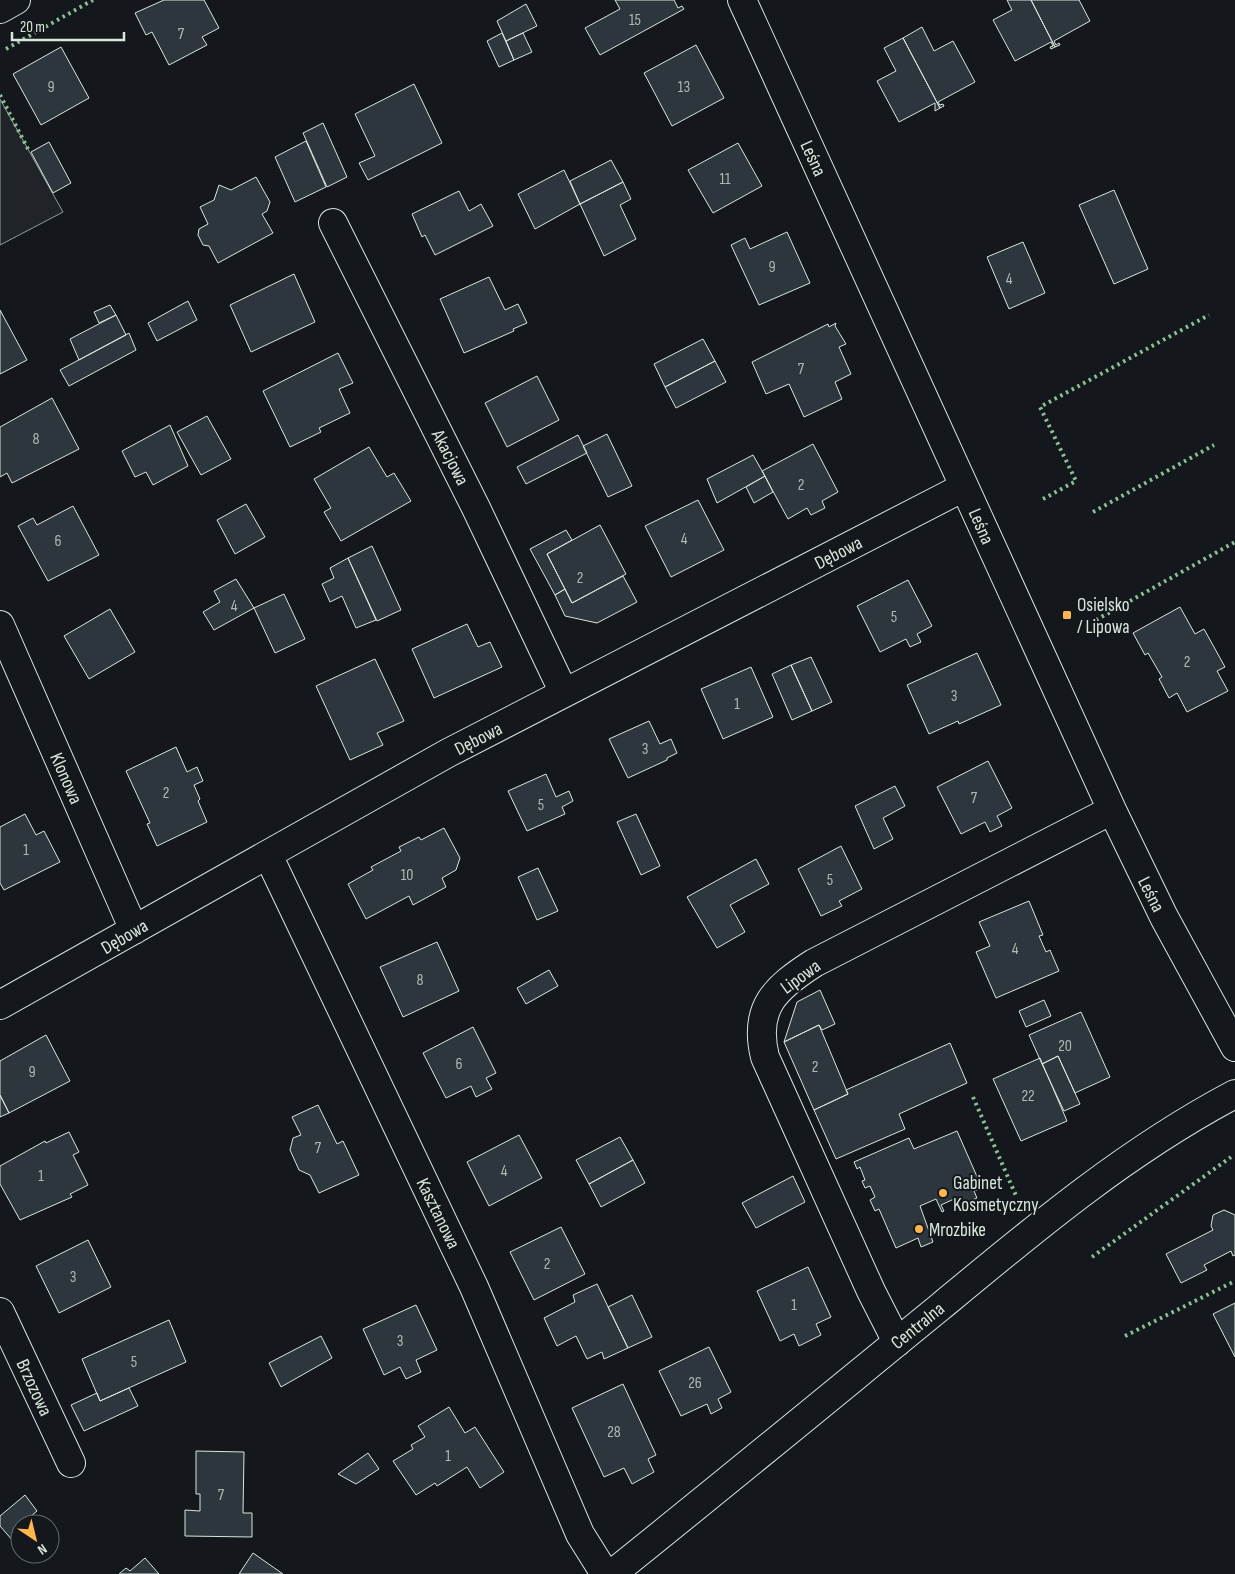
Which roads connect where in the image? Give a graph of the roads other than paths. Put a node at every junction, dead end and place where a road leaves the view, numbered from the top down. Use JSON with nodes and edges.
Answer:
{"nodes":[{"id":1,"x":16,"y":0,"type":"edge"},
{"id":2,"x":742,"y":0,"type":"edge"},
{"id":3,"x":0,"y":9,"type":"edge"},
{"id":4,"x":333,"y":223,"type":"dead end"},
{"id":5,"x":964,"y":488,"type":"junction"},
{"id":6,"x":0,"y":625,"type":"edge"},
{"id":7,"x":564,"y":693,"type":"junction"},
{"id":8,"x":1112,"y":810,"type":"junction"},
{"id":9,"x":268,"y":855,"type":"junction"},
{"id":10,"x":134,"y":930,"type":"junction"},
{"id":11,"x":0,"y":1005,"type":"edge"},
{"id":12,"x":1235,"y":1047,"type":"edge"},
{"id":13,"x":1235,"y":1094,"type":"edge"},
{"id":14,"x":0,"y":1312,"type":"edge"},
{"id":15,"x":897,"y":1342,"type":"junction"},
{"id":16,"x":71,"y":1463,"type":"dead end"},
{"id":17,"x":605,"y":1574,"type":"edge"},
{"id":18,"x":612,"y":1574,"type":"edge"}],
"edges":[{"from":1,"to":3,"type":"street"},
{"from":2,"to":5,"type":"street","name":"Leśna"},
{"from":4,"to":7,"type":"street","name":"Akacjowa"},
{"from":5,"to":7,"type":"street","name":"Dębowa"},
{"from":5,"to":8,"type":"street","name":"Leśna"},
{"from":6,"to":10,"type":"street","name":"Klonowa"},
{"from":7,"to":9,"type":"street","name":"Dębowa"},
{"from":8,"to":12,"type":"street","name":"Leśna"},
{"from":8,"to":15,"type":"street","name":"Lipowa"},
{"from":9,"to":10,"type":"street","name":"Dębowa"},
{"from":9,"to":17,"type":"street","name":"Kasztanowa"},
{"from":10,"to":11,"type":"street","name":"Dębowa"},
{"from":13,"to":15,"type":"street","name":"Centralna"},
{"from":14,"to":16,"type":"street","name":"Brzozowa"},
{"from":15,"to":18,"type":"street","name":"Centralna"}]}
